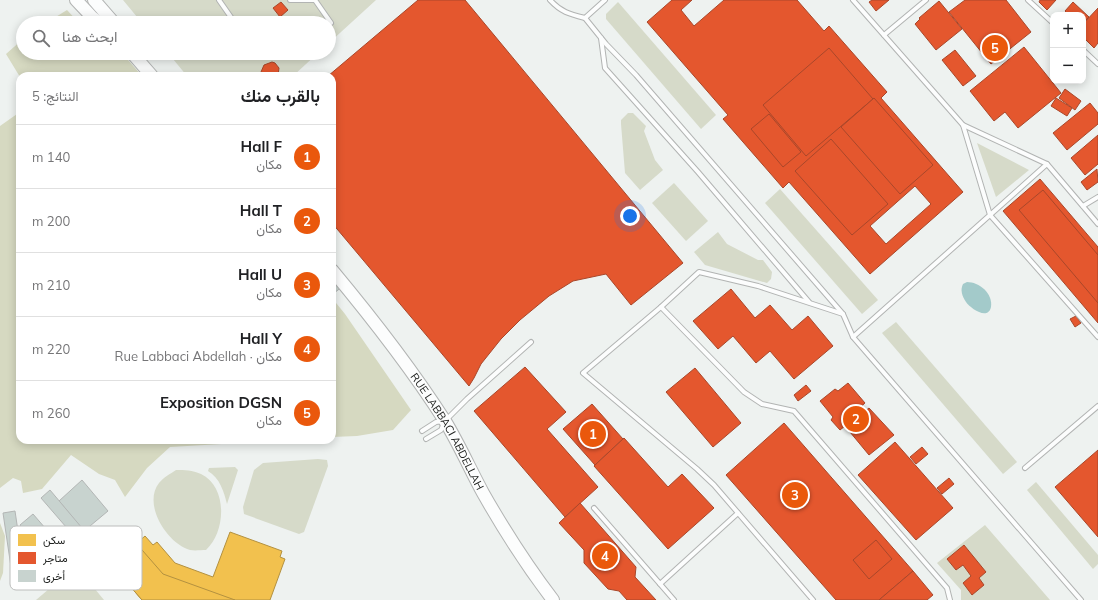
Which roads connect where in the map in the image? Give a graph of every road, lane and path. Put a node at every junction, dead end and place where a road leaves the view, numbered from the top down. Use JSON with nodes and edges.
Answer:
{"nodes":[{"id":1,"x":76,"y":0,"type":"edge"},
{"id":2,"x":94,"y":0,"type":"edge"},
{"id":3,"x":219,"y":0,"type":"edge"},
{"id":4,"x":290,"y":0,"type":"edge"},
{"id":5,"x":550,"y":0,"type":"edge"},
{"id":6,"x":605,"y":0,"type":"edge"},
{"id":7,"x":853,"y":0,"type":"edge"},
{"id":8,"x":926,"y":0,"type":"edge"},
{"id":9,"x":1028,"y":0,"type":"edge"},
{"id":10,"x":91,"y":16,"type":"edge"},
{"id":11,"x":108,"y":16,"type":"edge"},
{"id":12,"x":231,"y":16,"type":"edge"},
{"id":13,"x":325,"y":16,"type":"edge"},
{"id":14,"x":585,"y":18,"type":"junction"},
{"id":15,"x":1050,"y":20,"type":"edge"},
{"id":16,"x":884,"y":35,"type":"junction"},
{"id":17,"x":600,"y":36,"type":"junction"},
{"id":18,"x":1086,"y":53,"type":"edge"},
{"id":19,"x":138,"y":60,"type":"edge"},
{"id":20,"x":146,"y":60,"type":"edge"},
{"id":21,"x":1098,"y":64,"type":"edge"},
{"id":22,"x":149,"y":72,"type":"edge"},
{"id":23,"x":157,"y":72,"type":"edge"},
{"id":24,"x":963,"y":125,"type":"junction"},
{"id":25,"x":1046,"y":164,"type":"junction"},
{"id":26,"x":1098,"y":197,"type":"edge"},
{"id":27,"x":1083,"y":206,"type":"junction"},
{"id":28,"x":990,"y":215,"type":"junction"},
{"id":29,"x":1098,"y":224,"type":"edge"},
{"id":30,"x":336,"y":275,"type":"edge"},
{"id":31,"x":336,"y":282,"type":"edge"},
{"id":32,"x":809,"y":302,"type":"junction"},
{"id":33,"x":661,"y":307,"type":"junction"},
{"id":34,"x":844,"y":314,"type":"junction"},
{"id":35,"x":853,"y":337,"type":"junction"},
{"id":36,"x":1098,"y":337,"type":"edge"},
{"id":37,"x":531,"y":342,"type":"dead end"},
{"id":38,"x":1098,"y":406,"type":"edge"},
{"id":39,"x":441,"y":425,"type":"junction"},
{"id":40,"x":422,"y":431,"type":"dead end"},
{"id":41,"x":426,"y":439,"type":"dead end"},
{"id":42,"x":1025,"y":468,"type":"dead end"},
{"id":43,"x":594,"y":508,"type":"dead end"},
{"id":44,"x":738,"y":512,"type":"junction"},
{"id":45,"x":660,"y":584,"type":"junction"},
{"id":46,"x":547,"y":600,"type":"edge"},
{"id":47,"x":553,"y":600,"type":"edge"},
{"id":48,"x":674,"y":600,"type":"edge"},
{"id":49,"x":813,"y":600,"type":"edge"},
{"id":50,"x":950,"y":600,"type":"edge"},
{"id":51,"x":1081,"y":600,"type":"edge"}],
"edges":[{"from":1,"to":10,"type":"street"},
{"from":2,"to":11,"type":"street"},
{"from":3,"to":12,"type":"lane"},
{"from":4,"to":13,"type":"lane"},
{"from":5,"to":14,"type":"lane"},
{"from":6,"to":14,"type":"lane"},
{"from":7,"to":16,"type":"lane"},
{"from":8,"to":16,"type":"lane"},
{"from":9,"to":15,"type":"lane"},
{"from":14,"to":17,"type":"lane"},
{"from":16,"to":24,"type":"lane"},
{"from":17,"to":32,"type":"lane"},
{"from":17,"to":34,"type":"lane"},
{"from":18,"to":21,"type":"lane"},
{"from":19,"to":22,"type":"street"},
{"from":20,"to":23,"type":"street"},
{"from":24,"to":25,"type":"lane"},
{"from":24,"to":28,"type":"lane"},
{"from":25,"to":27,"type":"lane"},
{"from":25,"to":28,"type":"lane"},
{"from":26,"to":27,"type":"lane"},
{"from":27,"to":29,"type":"lane"},
{"from":28,"to":35,"type":"lane"},
{"from":28,"to":36,"type":"lane"},
{"from":30,"to":39,"type":"street","name":"RUE LABBACI ABDELLAH"},
{"from":31,"to":39,"type":"street","name":"RUE LABBACI ABDELLAH"},
{"from":32,"to":33,"type":"lane"},
{"from":32,"to":34,"type":"lane"},
{"from":33,"to":44,"type":"lane"},
{"from":33,"to":50,"type":"lane"},
{"from":34,"to":35,"type":"lane"},
{"from":35,"to":51,"type":"lane"},
{"from":37,"to":39,"type":"lane"},
{"from":38,"to":42,"type":"lane"},
{"from":39,"to":40,"type":"lane"},
{"from":39,"to":41,"type":"lane"},
{"from":39,"to":46,"type":"street","name":"RUE LABBACI ABDELLAH"},
{"from":39,"to":47,"type":"street","name":"RUE LABBACI ABDELLAH"},
{"from":43,"to":45,"type":"lane"},
{"from":44,"to":45,"type":"lane"},
{"from":44,"to":49,"type":"lane"},
{"from":45,"to":48,"type":"lane"}]}
